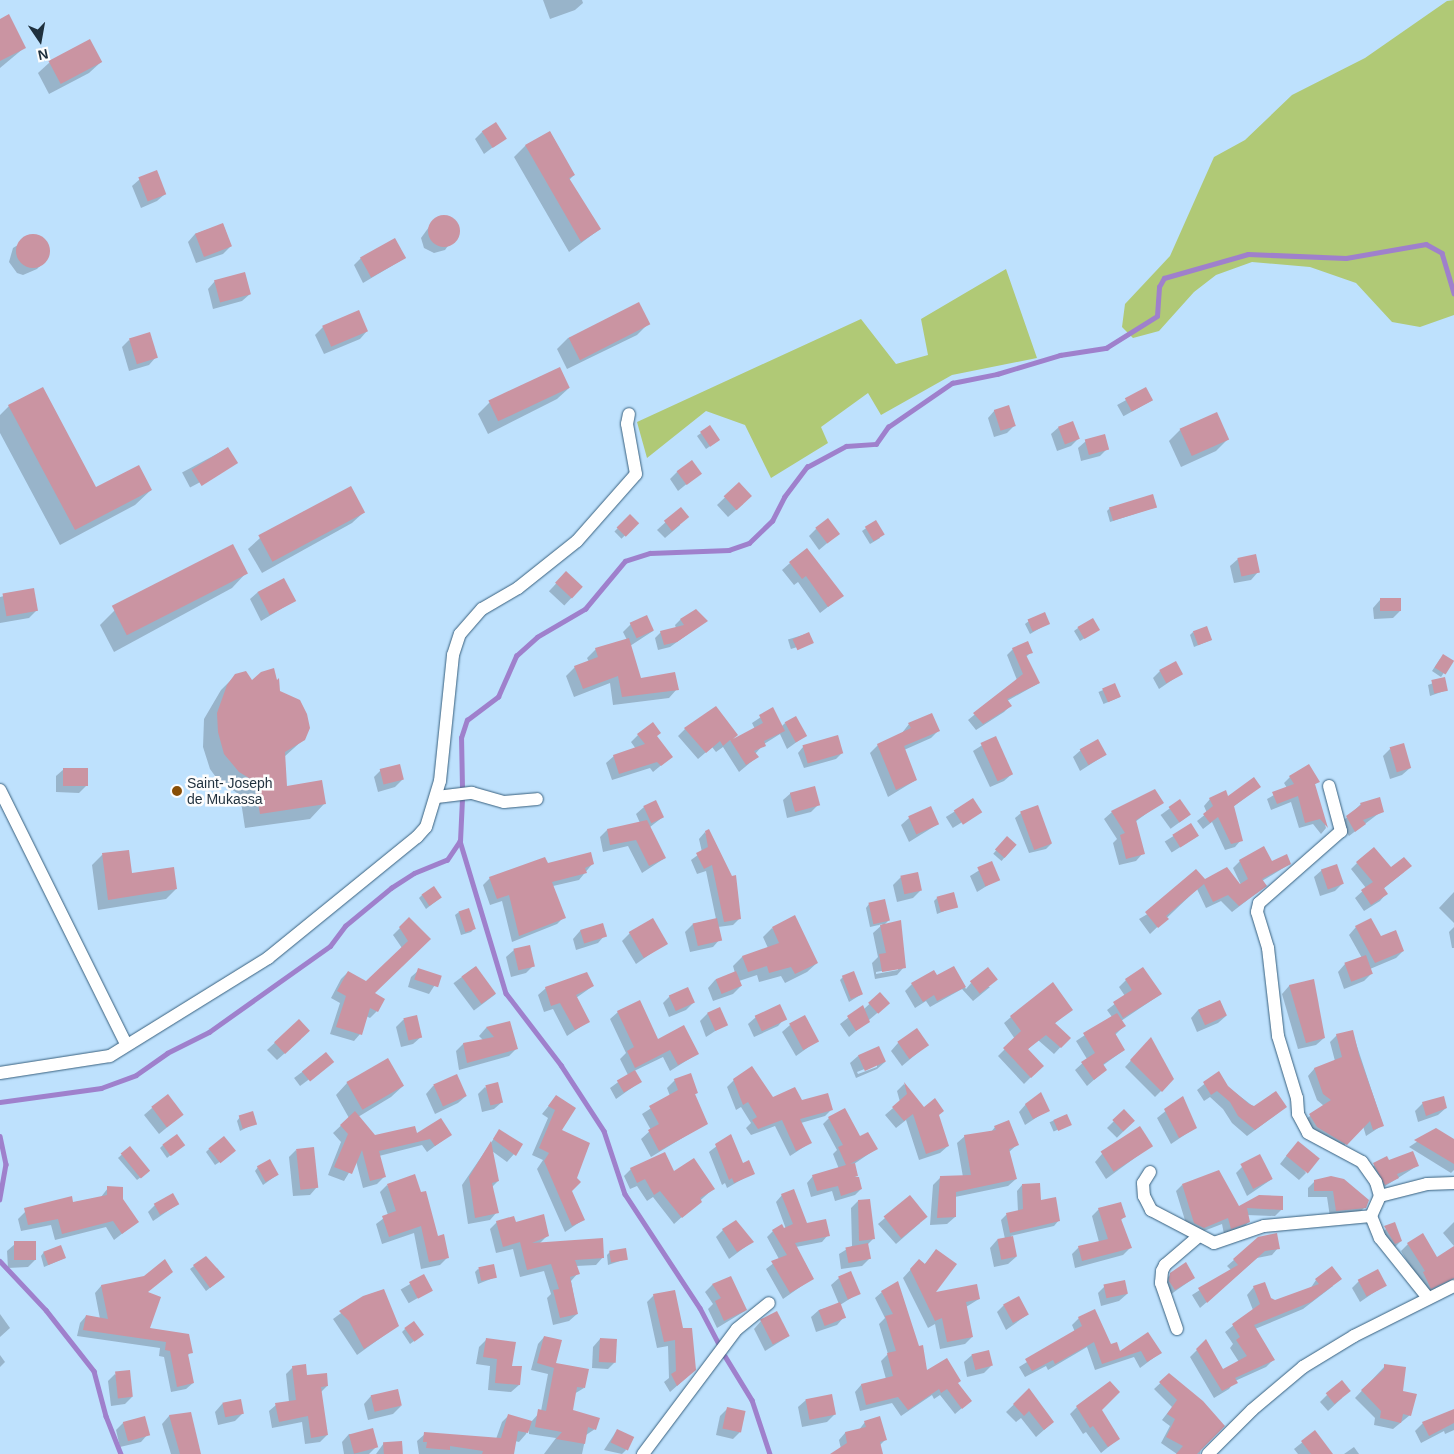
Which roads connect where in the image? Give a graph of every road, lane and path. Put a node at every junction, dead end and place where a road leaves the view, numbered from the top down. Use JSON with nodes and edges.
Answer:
{"nodes":[{"id":1,"x":629,"y":414,"type":"dead end"},
{"id":2,"x":1329,"y":786,"type":"dead end"},
{"id":3,"x":0,"y":790,"type":"edge"},
{"id":4,"x":437,"y":797,"type":"junction"},
{"id":5,"x":537,"y":800,"type":"dead end"},
{"id":6,"x":126,"y":1044,"type":"junction"},
{"id":7,"x":0,"y":1073,"type":"edge"},
{"id":8,"x":1150,"y":1172,"type":"dead end"},
{"id":9,"x":1454,"y":1183,"type":"edge"},
{"id":10,"x":1380,"y":1196,"type":"junction"},
{"id":11,"x":1371,"y":1216,"type":"junction"},
{"id":12,"x":1199,"y":1236,"type":"junction"},
{"id":13,"x":1454,"y":1286,"type":"edge"},
{"id":14,"x":1428,"y":1298,"type":"junction"},
{"id":15,"x":769,"y":1303,"type":"dead end"},
{"id":16,"x":1177,"y":1329,"type":"dead end"},
{"id":17,"x":643,"y":1454,"type":"edge"},
{"id":18,"x":1208,"y":1454,"type":"edge"}],
"edges":[{"from":1,"to":4,"type":"street"},
{"from":2,"to":10,"type":"street"},
{"from":3,"to":6,"type":"street"},
{"from":4,"to":5,"type":"street"},
{"from":4,"to":6,"type":"street"},
{"from":6,"to":7,"type":"street"},
{"from":8,"to":12,"type":"street"},
{"from":9,"to":10,"type":"street"},
{"from":10,"to":11,"type":"street"},
{"from":11,"to":12,"type":"street"},
{"from":11,"to":14,"type":"street"},
{"from":12,"to":16,"type":"street"},
{"from":13,"to":14,"type":"street"},
{"from":14,"to":18,"type":"street"},
{"from":15,"to":17,"type":"street"}]}
